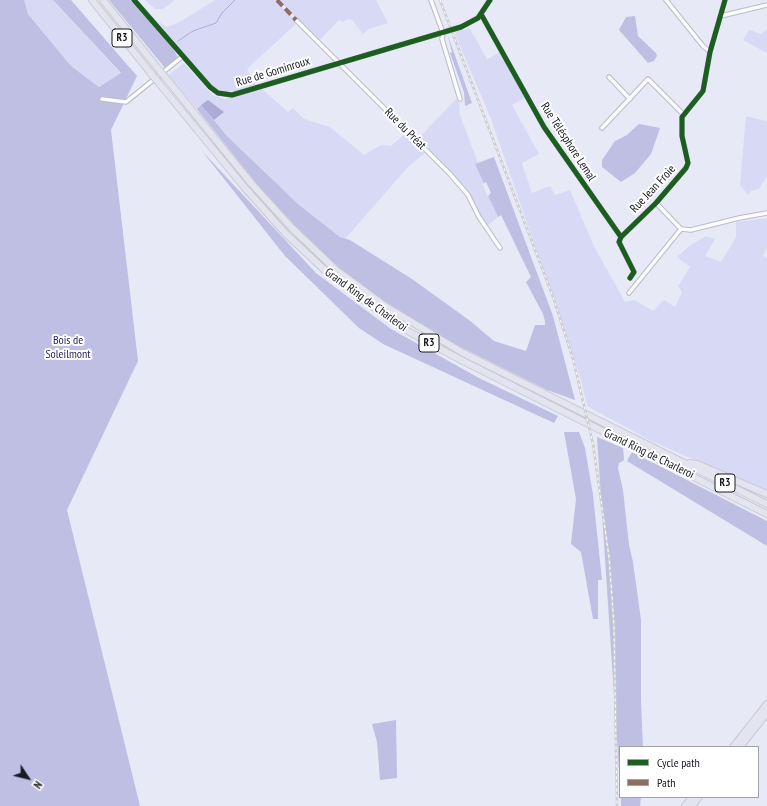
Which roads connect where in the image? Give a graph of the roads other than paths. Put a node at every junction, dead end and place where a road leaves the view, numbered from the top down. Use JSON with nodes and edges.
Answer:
{"nodes":[{"id":1,"x":92,"y":0,"type":"edge"},
{"id":2,"x":102,"y":0,"type":"edge"},
{"id":3,"x":134,"y":0,"type":"edge"},
{"id":4,"x":431,"y":0,"type":"edge"},
{"id":5,"x":490,"y":0,"type":"edge"},
{"id":6,"x":666,"y":0,"type":"edge"},
{"id":7,"x":726,"y":0,"type":"edge"},
{"id":8,"x":767,"y":4,"type":"edge"},
{"id":9,"x":481,"y":14,"type":"junction"},
{"id":10,"x":721,"y":16,"type":"junction"},
{"id":11,"x":296,"y":20,"type":"dead end"},
{"id":12,"x":443,"y":33,"type":"junction"},
{"id":13,"x":710,"y":52,"type":"junction"},
{"id":14,"x":183,"y":56,"type":"junction"},
{"id":15,"x":339,"y":62,"type":"junction"},
{"id":16,"x":609,"y":77,"type":"dead end"},
{"id":17,"x":102,"y":99,"type":"dead end"},
{"id":18,"x":460,"y":99,"type":"dead end"},
{"id":19,"x":630,"y":99,"type":"junction"},
{"id":20,"x":683,"y":114,"type":"junction"},
{"id":21,"x":602,"y":128,"type":"dead end"},
{"id":22,"x":656,"y":203,"type":"junction"},
{"id":23,"x":767,"y":214,"type":"edge"},
{"id":24,"x":681,"y":228,"type":"junction"},
{"id":25,"x":621,"y":236,"type":"junction"},
{"id":26,"x":500,"y":248,"type":"dead end"},
{"id":27,"x":630,"y":278,"type":"dead end"},
{"id":28,"x":629,"y":293,"type":"dead end"},
{"id":29,"x":683,"y":462,"type":"junction"},
{"id":30,"x":767,"y":494,"type":"edge"},
{"id":31,"x":767,"y":504,"type":"edge"},
{"id":32,"x":767,"y":514,"type":"edge"},
{"id":33,"x":767,"y":704,"type":"edge"},
{"id":34,"x":767,"y":713,"type":"edge"},
{"id":35,"x":734,"y":746,"type":"edge"},
{"id":36,"x":741,"y":746,"type":"edge"},
{"id":37,"x":691,"y":798,"type":"edge"},
{"id":38,"x":698,"y":798,"type":"edge"},
{"id":39,"x":685,"y":806,"type":"edge"},
{"id":40,"x":692,"y":806,"type":"edge"}],
"edges":[{"from":1,"to":32,"type":"highway","name":"Grand Ring de Charleroi","number":"R3","bridge":true},
{"from":2,"to":29,"type":"highway","name":"Grand Ring de Charleroi","number":"R3","bridge":true},
{"from":3,"to":14,"type":"street","name":"Rue de Gominroux"},
{"from":4,"to":12,"type":"street"},
{"from":5,"to":9,"type":"street"},
{"from":6,"to":13,"type":"street"},
{"from":7,"to":10,"type":"street"},
{"from":8,"to":10,"type":"street"},
{"from":9,"to":12,"type":"street","name":"Rue de Gominroux"},
{"from":9,"to":25,"type":"street","name":"Rue Télésphore Lemal"},
{"from":10,"to":13,"type":"street"},
{"from":11,"to":15,"type":"street","name":"Rue du Préat"},
{"from":12,"to":15,"type":"street","name":"Rue de Gominroux"},
{"from":12,"to":18,"type":"street"},
{"from":13,"to":20,"type":"street"},
{"from":14,"to":15,"type":"street","name":"Rue de Gominroux"},
{"from":14,"to":17,"type":"street"},
{"from":15,"to":26,"type":"street","name":"Rue du Préat"},
{"from":16,"to":19,"type":"street"},
{"from":19,"to":20,"type":"street"},
{"from":19,"to":21,"type":"street"},
{"from":20,"to":22,"type":"street","name":"Rue Jean Froie"},
{"from":22,"to":24,"type":"street","name":"Rue Jean Froie"},
{"from":22,"to":25,"type":"street","name":"Rue Jean Froie"},
{"from":23,"to":24,"type":"street"},
{"from":24,"to":28,"type":"street"},
{"from":25,"to":27,"type":"street","name":"Rue Télésphore Lemal"},
{"from":29,"to":30,"type":"highway"},
{"from":29,"to":31,"type":"highway","name":"Grand Ring de Charleroi","number":"R3"},
{"from":33,"to":35,"type":"highway"},
{"from":34,"to":36,"type":"highway"},
{"from":37,"to":39,"type":"highway"},
{"from":38,"to":40,"type":"highway"}]}
